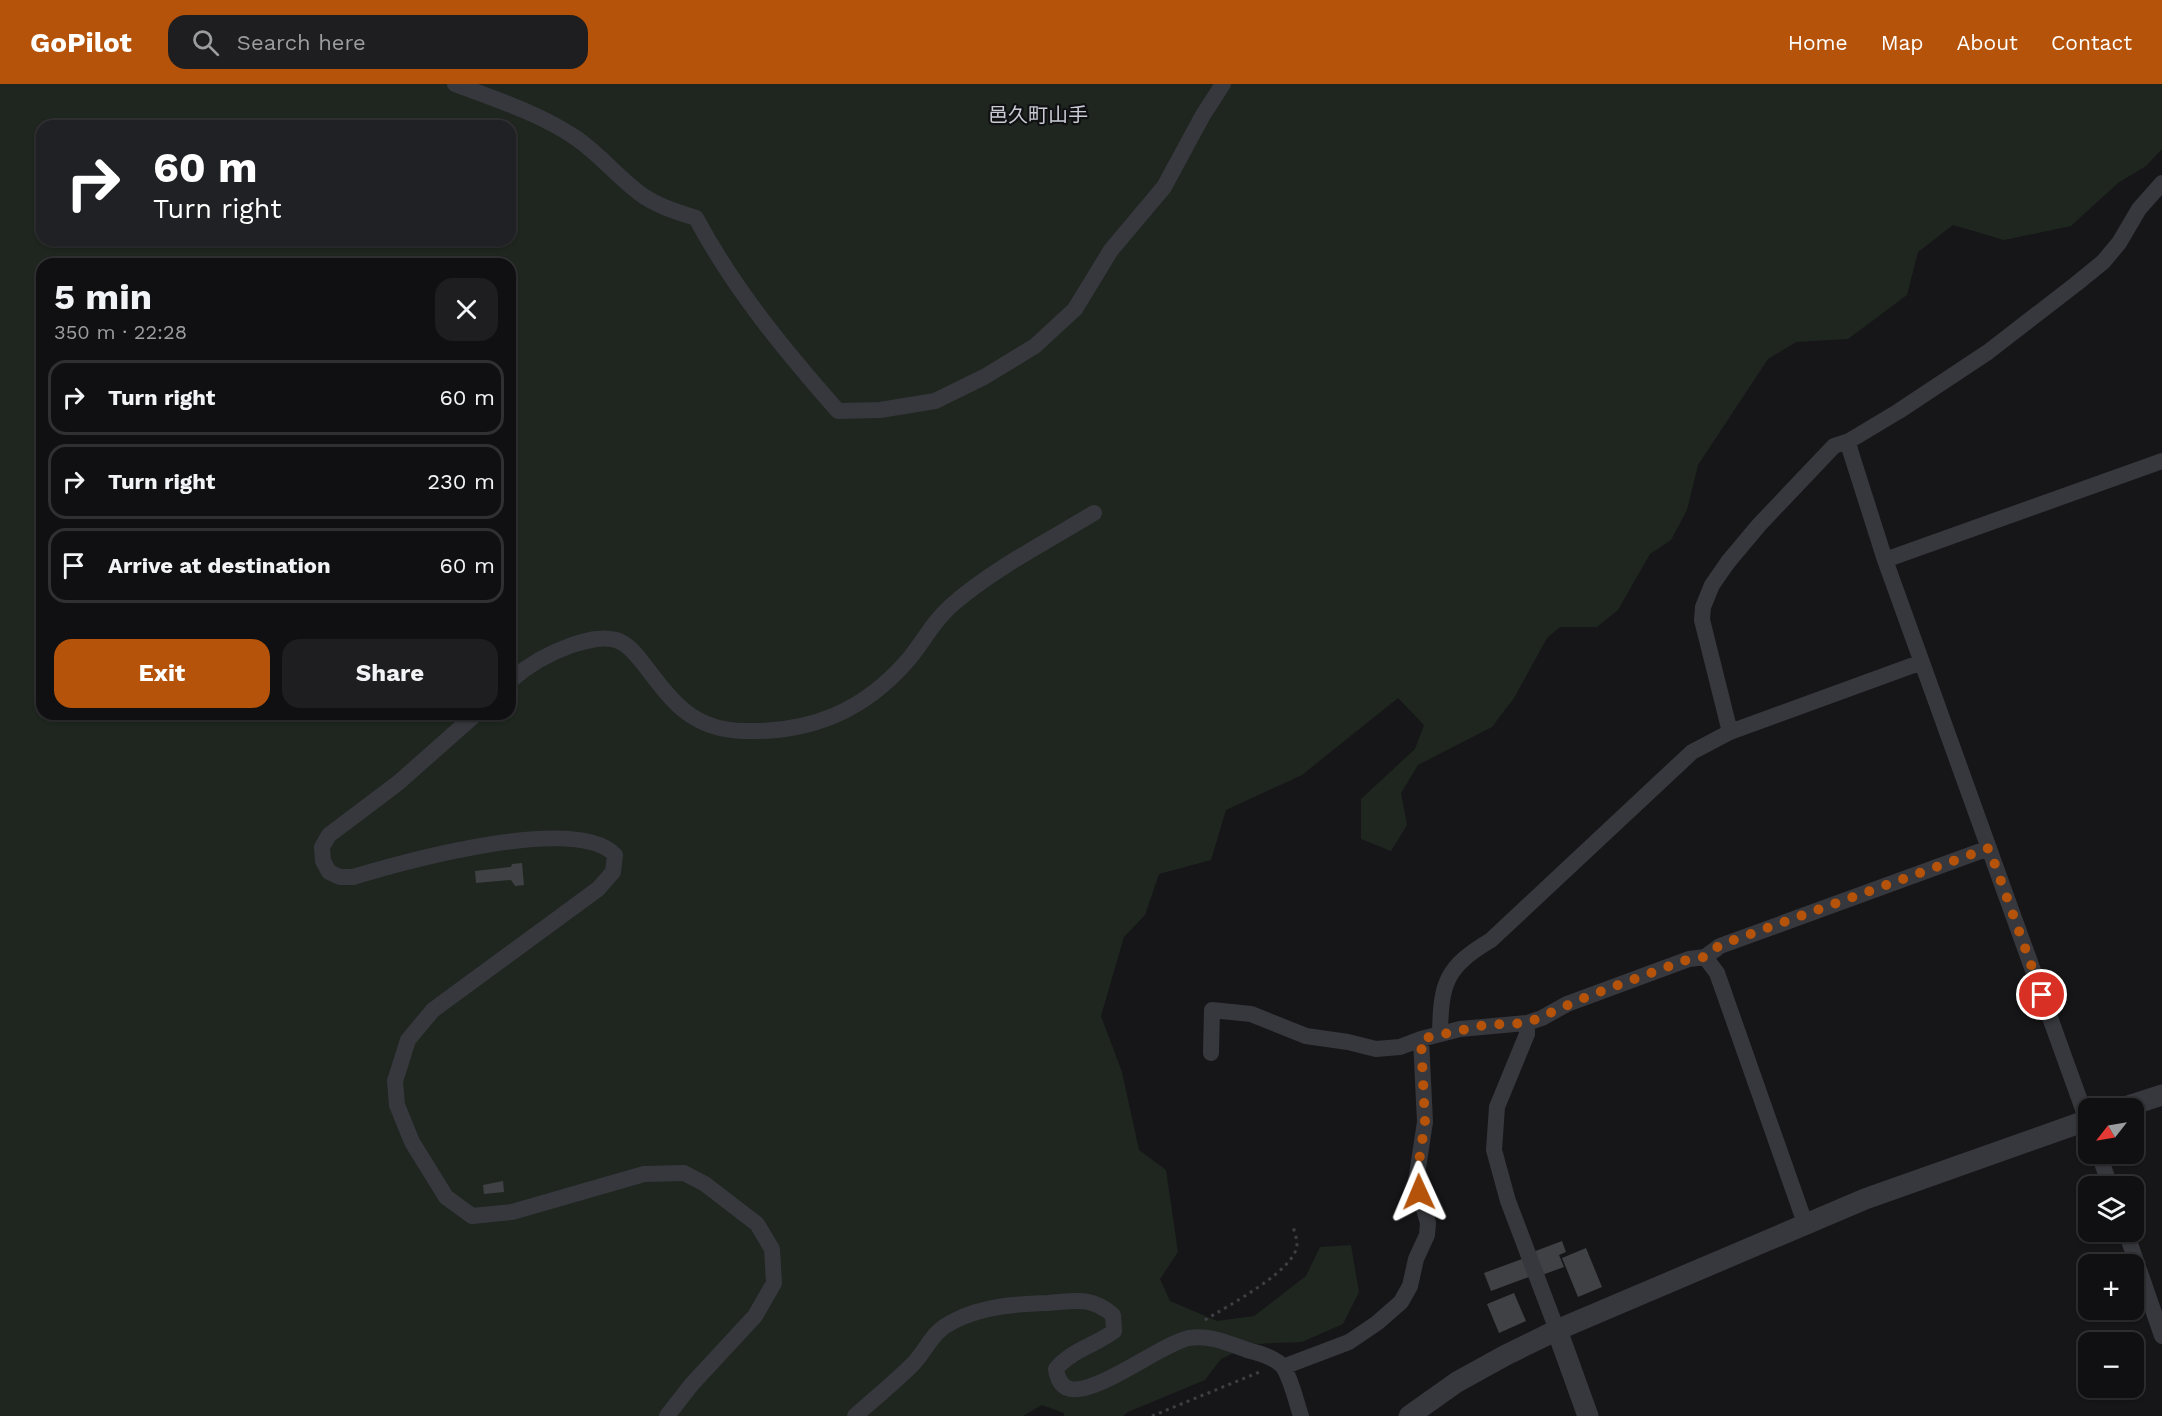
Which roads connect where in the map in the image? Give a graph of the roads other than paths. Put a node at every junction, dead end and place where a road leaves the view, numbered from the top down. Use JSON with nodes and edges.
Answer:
{"nodes":[{"id":1,"x":454,"y":84,"type":"edge"},
{"id":2,"x":1223,"y":84,"type":"edge"},
{"id":3,"x":2162,"y":183,"type":"edge"},
{"id":4,"x":1849,"y":441,"type":"junction"},
{"id":5,"x":2162,"y":461,"type":"edge"},
{"id":6,"x":1094,"y":513,"type":"dead end"},
{"id":7,"x":1885,"y":560,"type":"junction"},
{"id":8,"x":1922,"y":662,"type":"junction"},
{"id":9,"x":516,"y":677,"type":"edge"},
{"id":10,"x":469,"y":720,"type":"edge"},
{"id":11,"x":1730,"y":732,"type":"junction"},
{"id":12,"x":1989,"y":848,"type":"junction"},
{"id":13,"x":1705,"y":957,"type":"junction"},
{"id":14,"x":1527,"y":1023,"type":"junction"},
{"id":15,"x":1440,"y":1033,"type":"junction"},
{"id":16,"x":1421,"y":1039,"type":"junction"},
{"id":17,"x":1211,"y":1053,"type":"dead end"},
{"id":18,"x":2162,"y":1095,"type":"edge"},
{"id":19,"x":2080,"y":1098,"type":"edge"},
{"id":20,"x":2144,"y":1101,"type":"edge"},
{"id":21,"x":2078,"y":1124,"type":"edge"},
{"id":22,"x":1805,"y":1223,"type":"junction"},
{"id":23,"x":2129,"y":1242,"type":"edge"},
{"id":24,"x":1557,"y":1330,"type":"junction"},
{"id":25,"x":2162,"y":1336,"type":"edge"},
{"id":26,"x":1280,"y":1364,"type":"junction"},
{"id":27,"x":667,"y":1416,"type":"edge"},
{"id":28,"x":855,"y":1416,"type":"edge"},
{"id":29,"x":1301,"y":1416,"type":"edge"},
{"id":30,"x":1409,"y":1416,"type":"edge"},
{"id":31,"x":1588,"y":1416,"type":"edge"}],
"edges":[{"from":1,"to":2,"type":"street"},
{"from":3,"to":4,"type":"street"},
{"from":4,"to":7,"type":"street"},
{"from":4,"to":11,"type":"street"},
{"from":5,"to":7,"type":"street"},
{"from":6,"to":9,"type":"street"},
{"from":7,"to":8,"type":"street"},
{"from":8,"to":11,"type":"street"},
{"from":8,"to":12,"type":"street"},
{"from":10,"to":27,"type":"street"},
{"from":11,"to":15,"type":"street"},
{"from":12,"to":13,"type":"street"},
{"from":12,"to":19,"type":"street"},
{"from":13,"to":14,"type":"street"},
{"from":13,"to":22,"type":"street"},
{"from":14,"to":15,"type":"street"},
{"from":14,"to":24,"type":"street"},
{"from":15,"to":16,"type":"street"},
{"from":16,"to":17,"type":"street"},
{"from":16,"to":26,"type":"street"},
{"from":18,"to":20,"type":"street"},
{"from":21,"to":22,"type":"street"},
{"from":22,"to":24,"type":"street"},
{"from":23,"to":25,"type":"street"},
{"from":24,"to":30,"type":"street"},
{"from":24,"to":31,"type":"street"},
{"from":26,"to":28,"type":"street"},
{"from":26,"to":29,"type":"street"}]}
